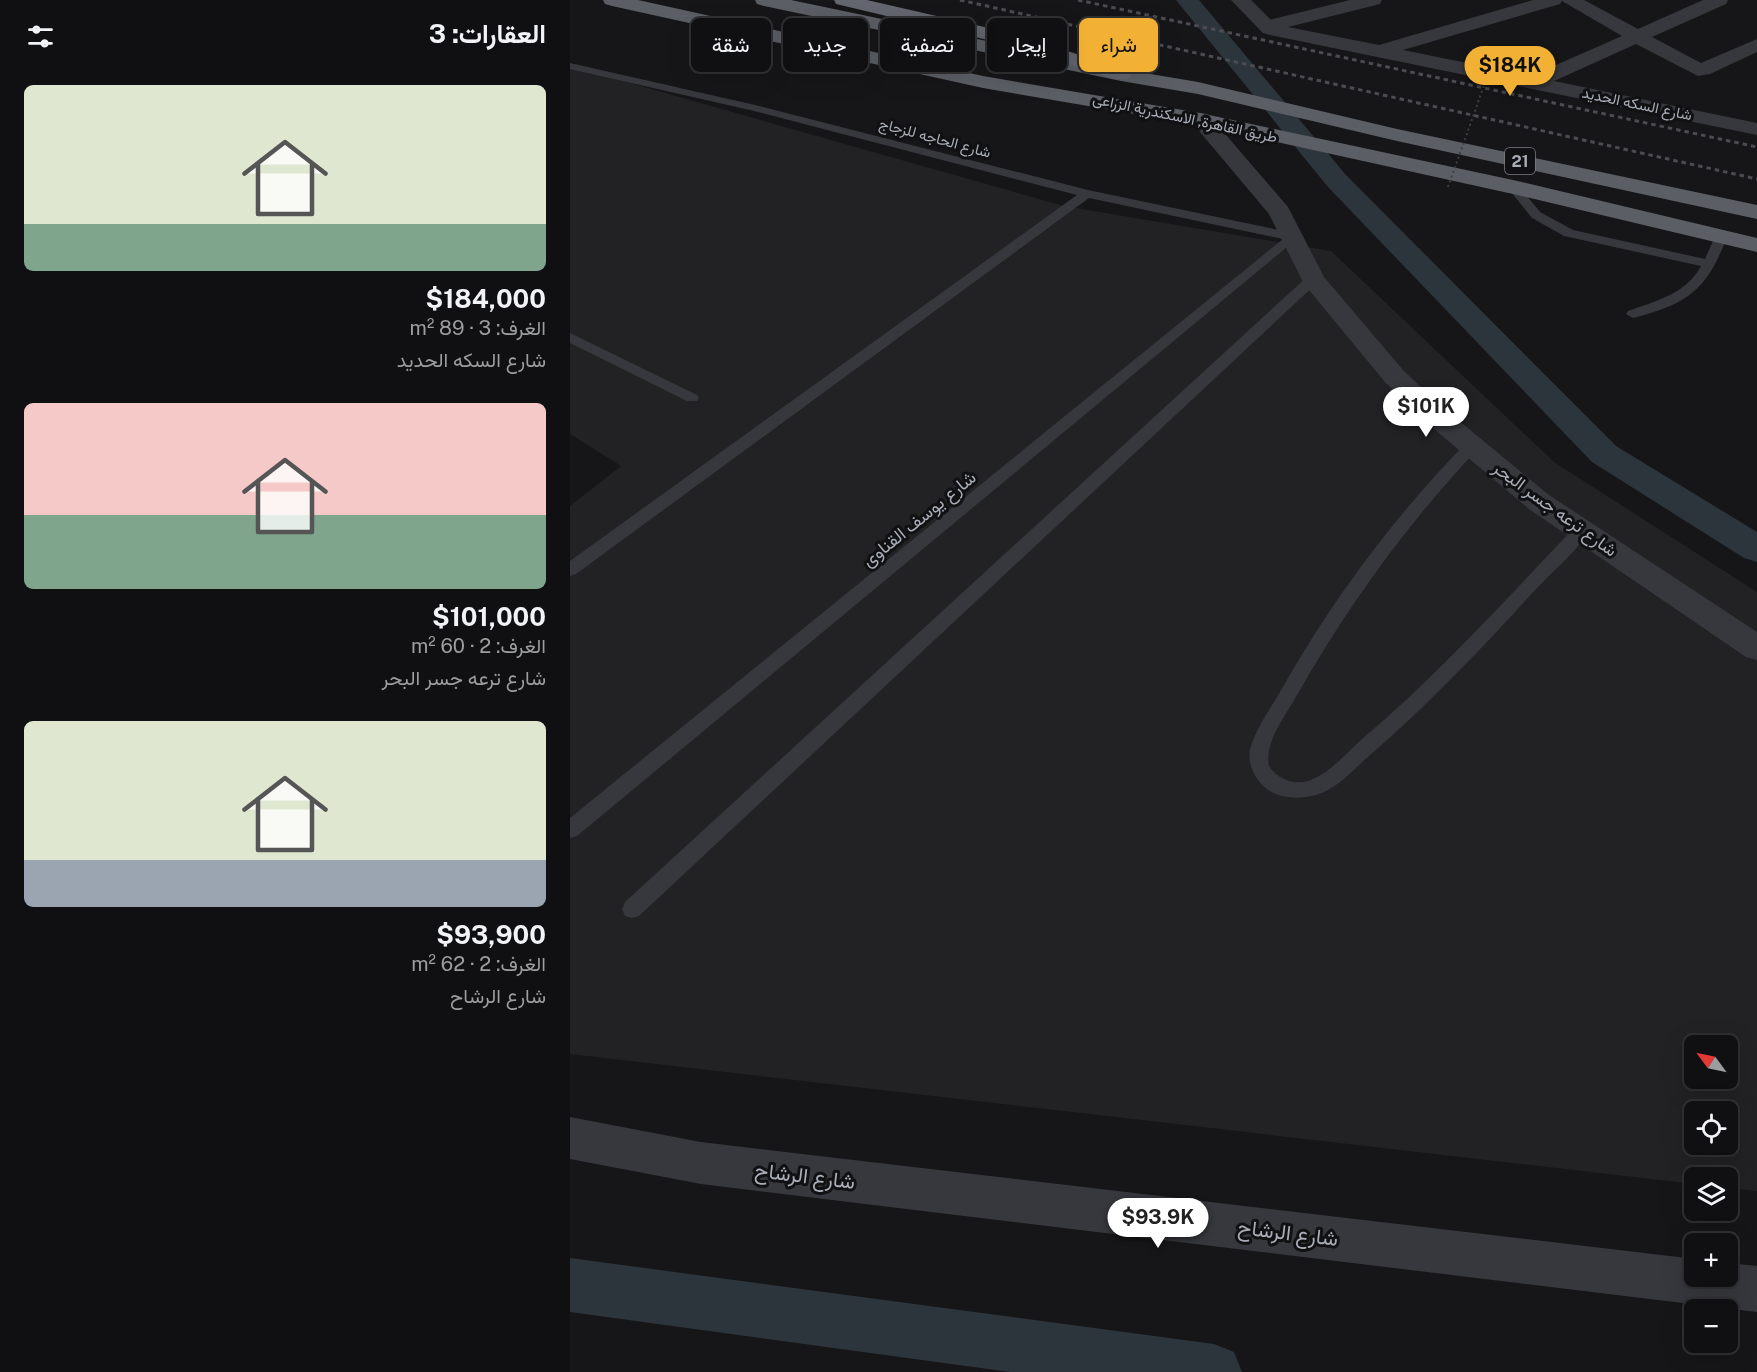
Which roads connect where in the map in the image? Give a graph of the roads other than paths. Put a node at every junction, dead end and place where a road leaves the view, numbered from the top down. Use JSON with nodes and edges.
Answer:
{"nodes":[{"id":1,"x":612,"y":0,"type":"edge"},
{"id":2,"x":764,"y":0,"type":"edge"},
{"id":3,"x":843,"y":0,"type":"edge"},
{"id":4,"x":1240,"y":0,"type":"edge"},
{"id":5,"x":1372,"y":0,"type":"edge"},
{"id":6,"x":1553,"y":0,"type":"edge"},
{"id":7,"x":1570,"y":0,"type":"edge"},
{"id":8,"x":1719,"y":0,"type":"edge"},
{"id":9,"x":1269,"y":28,"type":"junction"},
{"id":10,"x":1635,"y":37,"type":"junction"},
{"id":11,"x":1757,"y":45,"type":"edge"},
{"id":12,"x":1382,"y":50,"type":"junction"},
{"id":13,"x":570,"y":66,"type":"edge"},
{"id":14,"x":1121,"y":75,"type":"junction"},
{"id":15,"x":1533,"y":83,"type":"junction"},
{"id":16,"x":1200,"y":119,"type":"junction"},
{"id":17,"x":1757,"y":129,"type":"edge"},
{"id":18,"x":1513,"y":187,"type":"junction"},
{"id":19,"x":1087,"y":194,"type":"junction"},
{"id":20,"x":1757,"y":212,"type":"edge"},
{"id":21,"x":1293,"y":237,"type":"junction"},
{"id":22,"x":1721,"y":237,"type":"junction"},
{"id":23,"x":1757,"y":245,"type":"edge"},
{"id":24,"x":1709,"y":264,"type":"junction"},
{"id":25,"x":1313,"y":279,"type":"junction"},
{"id":26,"x":1633,"y":314,"type":"dead end"},
{"id":27,"x":570,"y":338,"type":"edge"},
{"id":28,"x":692,"y":398,"type":"dead end"},
{"id":29,"x":1471,"y":447,"type":"junction"},
{"id":30,"x":1581,"y":531,"type":"junction"},
{"id":31,"x":570,"y":570,"type":"edge"},
{"id":32,"x":1757,"y":648,"type":"edge"},
{"id":33,"x":570,"y":830,"type":"edge"},
{"id":34,"x":632,"y":909,"type":"dead end"},
{"id":35,"x":570,"y":1138,"type":"edge"},
{"id":36,"x":1757,"y":1289,"type":"edge"}],
"edges":[{"from":1,"to":16,"type":"highway","name":"طريق القاهرة, الاسكندرية الزراعى","number":"21"},
{"from":2,"to":14,"type":"highway","name":"طريق القاهرة, الاسكندرية الزراعى","number":"21"},
{"from":3,"to":14,"type":"highway"},
{"from":4,"to":9,"type":"street"},
{"from":5,"to":9,"type":"street"},
{"from":6,"to":12,"type":"street"},
{"from":7,"to":10,"type":"street"},
{"from":8,"to":10,"type":"street"},
{"from":9,"to":12,"type":"street","name":"شارع السكه الحديد"},
{"from":10,"to":11,"type":"street"},
{"from":10,"to":15,"type":"street"},
{"from":12,"to":15,"type":"street","name":"شارع السكه الحديد"},
{"from":13,"to":19,"type":"lane","name":"شارع الحاجه للزجاج"},
{"from":14,"to":20,"type":"highway","name":"طريق القاهرة, الاسكندرية الزراعى","number":"21"},
{"from":15,"to":17,"type":"street","name":"شارع السكه الحديد"},
{"from":16,"to":18,"type":"highway","name":"طريق القاهرة, الاسكندرية الزراعى","number":"21"},
{"from":16,"to":21,"type":"street","name":"شارع ترعه جسر البحر"},
{"from":18,"to":22,"type":"highway","name":"طريق القاهرة, الاسكندرية الزراعى","number":"21"},
{"from":18,"to":24,"type":"lane"},
{"from":19,"to":21,"type":"lane","name":"شارع الحاجه للزجاج"},
{"from":19,"to":31,"type":"lane"},
{"from":21,"to":25,"type":"street","name":"شارع ترعه جسر البحر"},
{"from":21,"to":33,"type":"lane","name":"شارع يوسف القناوى"},
{"from":22,"to":23,"type":"highway","name":"طريق القاهرة, الاسكندرية الزراعى","number":"21"},
{"from":22,"to":24,"type":"lane"},
{"from":24,"to":26,"type":"lane"},
{"from":25,"to":29,"type":"street","name":"شارع ترعه جسر البحر"},
{"from":25,"to":34,"type":"lane"},
{"from":27,"to":28,"type":"lane"},
{"from":29,"to":30,"type":"street","name":"شارع ترعه جسر البحر"},
{"from":29,"to":30,"type":"lane"},
{"from":30,"to":32,"type":"street","name":"شارع ترعه جسر البحر"},
{"from":35,"to":36,"type":"street","name":"شارع الرشاح"}]}
